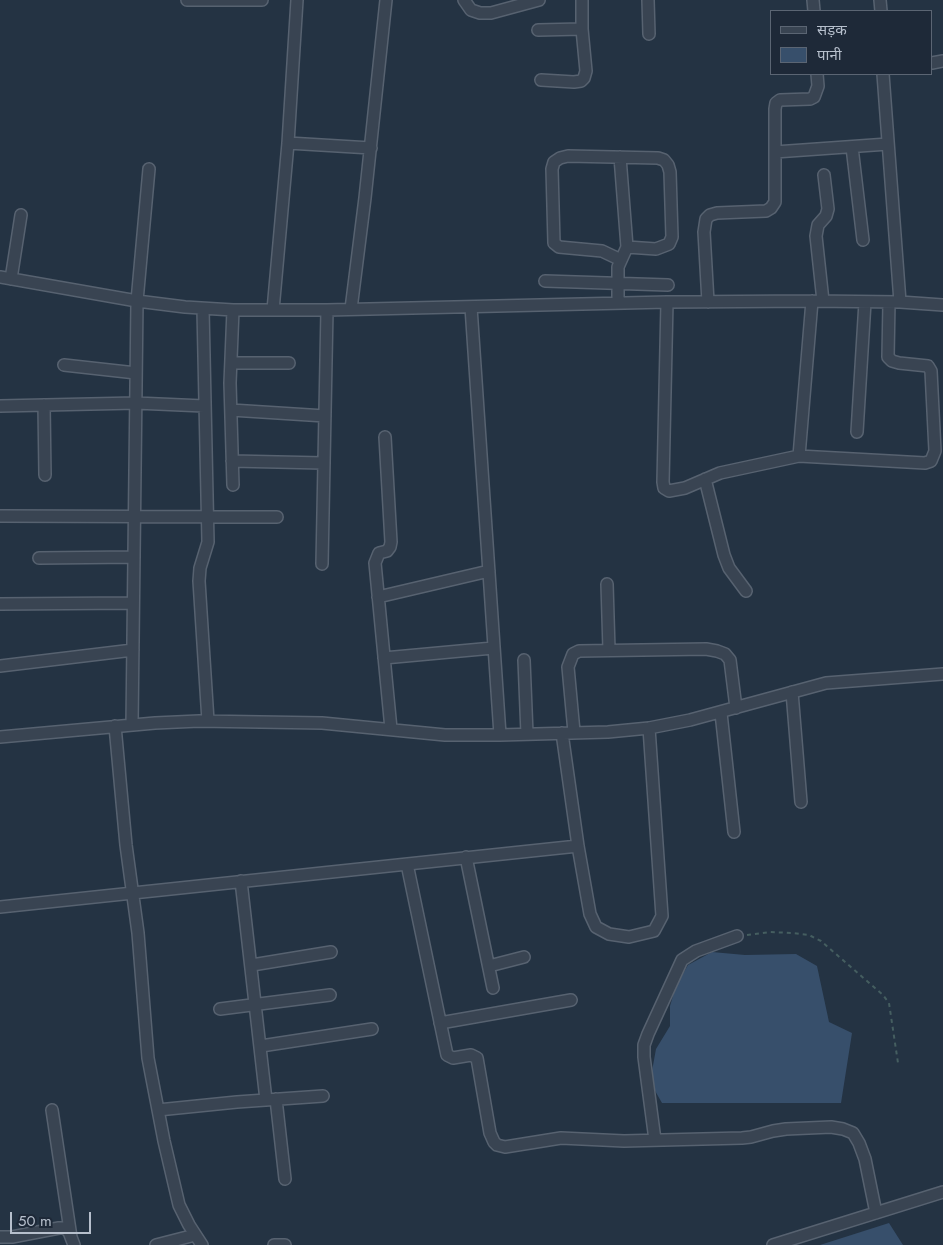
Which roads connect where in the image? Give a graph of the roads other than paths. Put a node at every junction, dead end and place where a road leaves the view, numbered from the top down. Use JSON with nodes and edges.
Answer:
{"nodes":[{"id":1,"x":187,"y":0,"type":"edge"},
{"id":2,"x":262,"y":0,"type":"edge"},
{"id":3,"x":297,"y":0,"type":"edge"},
{"id":4,"x":386,"y":0,"type":"edge"},
{"id":5,"x":464,"y":0,"type":"edge"},
{"id":6,"x":539,"y":0,"type":"edge"},
{"id":7,"x":582,"y":0,"type":"edge"},
{"id":8,"x":648,"y":0,"type":"edge"},
{"id":9,"x":515,"y":4,"type":"edge"},
{"id":10,"x":582,"y":29,"type":"junction"},
{"id":11,"x":538,"y":30,"type":"dead end"},
{"id":12,"x":649,"y":34,"type":"dead end"},
{"id":13,"x":817,"y":75,"type":"edge"},
{"id":14,"x":883,"y":75,"type":"edge"},
{"id":15,"x":541,"y":80,"type":"dead end"},
{"id":16,"x":288,"y":143,"type":"junction"},
{"id":17,"x":888,"y":144,"type":"junction"},
{"id":18,"x":852,"y":147,"type":"junction"},
{"id":19,"x":371,"y":148,"type":"junction"},
{"id":20,"x":775,"y":152,"type":"junction"},
{"id":21,"x":620,"y":157,"type":"junction"},
{"id":22,"x":149,"y":169,"type":"dead end"},
{"id":23,"x":824,"y":174,"type":"dead end"},
{"id":24,"x":21,"y":215,"type":"dead end"},
{"id":25,"x":863,"y":240,"type":"dead end"},
{"id":26,"x":628,"y":247,"type":"junction"},
{"id":27,"x":622,"y":260,"type":"junction"},
{"id":28,"x":6,"y":278,"type":"edge"},
{"id":29,"x":546,"y":281,"type":"dead end"},
{"id":30,"x":618,"y":284,"type":"junction"},
{"id":31,"x":668,"y":285,"type":"dead end"},
{"id":32,"x":137,"y":301,"type":"junction"},
{"id":33,"x":818,"y":301,"type":"junction"},
{"id":34,"x":667,"y":302,"type":"junction"},
{"id":35,"x":708,"y":302,"type":"junction"},
{"id":36,"x":864,"y":302,"type":"junction"},
{"id":37,"x":895,"y":302,"type":"junction"},
{"id":38,"x":618,"y":303,"type":"junction"},
{"id":39,"x":943,"y":305,"type":"edge"},
{"id":40,"x":471,"y":307,"type":"junction"},
{"id":41,"x":203,"y":309,"type":"junction"},
{"id":42,"x":233,"y":310,"type":"junction"},
{"id":43,"x":273,"y":310,"type":"junction"},
{"id":44,"x":326,"y":310,"type":"junction"},
{"id":45,"x":352,"y":310,"type":"junction"},
{"id":46,"x":231,"y":363,"type":"junction"},
{"id":47,"x":289,"y":363,"type":"dead end"},
{"id":48,"x":64,"y":365,"type":"dead end"},
{"id":49,"x":136,"y":373,"type":"junction"},
{"id":50,"x":136,"y":403,"type":"junction"},
{"id":51,"x":44,"y":405,"type":"junction"},
{"id":52,"x":0,"y":406,"type":"edge"},
{"id":53,"x":204,"y":406,"type":"junction"},
{"id":54,"x":231,"y":410,"type":"junction"},
{"id":55,"x":324,"y":416,"type":"junction"},
{"id":56,"x":857,"y":432,"type":"dead end"},
{"id":57,"x":385,"y":437,"type":"dead end"},
{"id":58,"x":799,"y":456,"type":"junction"},
{"id":59,"x":232,"y":462,"type":"junction"},
{"id":60,"x":323,"y":462,"type":"junction"},
{"id":61,"x":45,"y":475,"type":"dead end"},
{"id":62,"x":705,"y":479,"type":"junction"},
{"id":63,"x":233,"y":485,"type":"dead end"},
{"id":64,"x":0,"y":516,"type":"edge"},
{"id":65,"x":135,"y":516,"type":"junction"},
{"id":66,"x":206,"y":517,"type":"junction"},
{"id":67,"x":277,"y":518,"type":"dead end"},
{"id":68,"x":39,"y":558,"type":"dead end"},
{"id":69,"x":134,"y":558,"type":"junction"},
{"id":70,"x":322,"y":564,"type":"dead end"},
{"id":71,"x":489,"y":571,"type":"junction"},
{"id":72,"x":607,"y":584,"type":"dead end"},
{"id":73,"x":746,"y":591,"type":"dead end"},
{"id":74,"x":378,"y":597,"type":"junction"},
{"id":75,"x":133,"y":602,"type":"junction"},
{"id":76,"x":0,"y":604,"type":"edge"},
{"id":77,"x":493,"y":648,"type":"junction"},
{"id":78,"x":133,"y":650,"type":"junction"},
{"id":79,"x":609,"y":650,"type":"junction"},
{"id":80,"x":384,"y":658,"type":"junction"},
{"id":81,"x":524,"y":660,"type":"dead end"},
{"id":82,"x":0,"y":666,"type":"edge"},
{"id":83,"x":943,"y":674,"type":"edge"},
{"id":84,"x":792,"y":692,"type":"junction"},
{"id":85,"x":736,"y":708,"type":"junction"},
{"id":86,"x":721,"y":713,"type":"junction"},
{"id":87,"x":208,"y":721,"type":"junction"},
{"id":88,"x":132,"y":725,"type":"junction"},
{"id":89,"x":114,"y":726,"type":"junction"},
{"id":90,"x":649,"y":728,"type":"junction"},
{"id":91,"x":391,"y":729,"type":"junction"},
{"id":92,"x":562,"y":732,"type":"junction"},
{"id":93,"x":574,"y":732,"type":"junction"},
{"id":94,"x":527,"y":734,"type":"junction"},
{"id":95,"x":500,"y":735,"type":"junction"},
{"id":96,"x":0,"y":738,"type":"edge"},
{"id":97,"x":801,"y":802,"type":"dead end"},
{"id":98,"x":734,"y":832,"type":"dead end"},
{"id":99,"x":578,"y":846,"type":"junction"},
{"id":100,"x":466,"y":857,"type":"junction"},
{"id":101,"x":407,"y":864,"type":"junction"},
{"id":102,"x":241,"y":881,"type":"junction"},
{"id":103,"x":134,"y":894,"type":"junction"},
{"id":104,"x":0,"y":907,"type":"edge"},
{"id":105,"x":737,"y":936,"type":"road end"},
{"id":106,"x":331,"y":952,"type":"dead end"},
{"id":107,"x":524,"y":957,"type":"dead end"},
{"id":108,"x":252,"y":965,"type":"junction"},
{"id":109,"x":489,"y":966,"type":"junction"},
{"id":110,"x":493,"y":988,"type":"dead end"},
{"id":111,"x":330,"y":995,"type":"dead end"},
{"id":112,"x":571,"y":1000,"type":"dead end"},
{"id":113,"x":256,"y":1005,"type":"junction"},
{"id":114,"x":220,"y":1009,"type":"dead end"},
{"id":115,"x":440,"y":1023,"type":"junction"},
{"id":116,"x":372,"y":1029,"type":"dead end"},
{"id":117,"x":261,"y":1046,"type":"junction"},
{"id":118,"x":323,"y":1096,"type":"dead end"},
{"id":119,"x":271,"y":1100,"type":"junction"},
{"id":120,"x":52,"y":1110,"type":"dead end"},
{"id":121,"x":158,"y":1110,"type":"junction"},
{"id":122,"x":655,"y":1140,"type":"junction"},
{"id":123,"x":285,"y":1179,"type":"dead end"},
{"id":124,"x":943,"y":1192,"type":"edge"},
{"id":125,"x":876,"y":1212,"type":"junction"},
{"id":126,"x":0,"y":1237,"type":"edge"},
{"id":127,"x":199,"y":1240,"type":"edge"},
{"id":128,"x":72,"y":1241,"type":"edge"},
{"id":129,"x":156,"y":1245,"type":"edge"},
{"id":130,"x":274,"y":1245,"type":"edge"},
{"id":131,"x":285,"y":1245,"type":"edge"},
{"id":132,"x":773,"y":1245,"type":"edge"}],
"edges":[{"from":1,"to":2,"type":"street"},
{"from":3,"to":16,"type":"street"},
{"from":4,"to":19,"type":"street"},
{"from":5,"to":9,"type":"street"},
{"from":6,"to":9,"type":"street"},
{"from":7,"to":10,"type":"street"},
{"from":8,"to":12,"type":"street"},
{"from":10,"to":11,"type":"street"},
{"from":10,"to":15,"type":"street"},
{"from":13,"to":20,"type":"street"},
{"from":14,"to":17,"type":"street"},
{"from":16,"to":19,"type":"street"},
{"from":16,"to":43,"type":"street"},
{"from":17,"to":18,"type":"street"},
{"from":17,"to":37,"type":"street"},
{"from":18,"to":20,"type":"street"},
{"from":18,"to":25,"type":"street"},
{"from":19,"to":45,"type":"street"},
{"from":20,"to":35,"type":"street"},
{"from":21,"to":26,"type":"street"},
{"from":21,"to":26,"type":"street"},
{"from":21,"to":27,"type":"street"},
{"from":22,"to":32,"type":"street"},
{"from":23,"to":33,"type":"street"},
{"from":24,"to":28,"type":"street"},
{"from":26,"to":27,"type":"street"},
{"from":27,"to":30,"type":"street"},
{"from":28,"to":32,"type":"street"},
{"from":29,"to":30,"type":"street"},
{"from":30,"to":31,"type":"street"},
{"from":30,"to":38,"type":"street"},
{"from":32,"to":41,"type":"street"},
{"from":32,"to":49,"type":"street"},
{"from":33,"to":35,"type":"street"},
{"from":33,"to":36,"type":"street"},
{"from":33,"to":58,"type":"street"},
{"from":34,"to":35,"type":"street"},
{"from":34,"to":38,"type":"street"},
{"from":34,"to":62,"type":"street"},
{"from":36,"to":37,"type":"street"},
{"from":36,"to":56,"type":"street"},
{"from":37,"to":39,"type":"street"},
{"from":37,"to":58,"type":"street"},
{"from":38,"to":40,"type":"street"},
{"from":40,"to":45,"type":"street"},
{"from":40,"to":71,"type":"street"},
{"from":41,"to":42,"type":"street"},
{"from":41,"to":53,"type":"street"},
{"from":42,"to":43,"type":"street"},
{"from":42,"to":46,"type":"street"},
{"from":43,"to":44,"type":"street"},
{"from":44,"to":45,"type":"street"},
{"from":44,"to":55,"type":"street"},
{"from":46,"to":47,"type":"street"},
{"from":46,"to":54,"type":"street"},
{"from":48,"to":49,"type":"street"},
{"from":49,"to":50,"type":"street"},
{"from":50,"to":51,"type":"street"},
{"from":50,"to":53,"type":"street"},
{"from":50,"to":65,"type":"street"},
{"from":51,"to":52,"type":"street"},
{"from":51,"to":61,"type":"street"},
{"from":53,"to":66,"type":"street"},
{"from":54,"to":55,"type":"street"},
{"from":54,"to":59,"type":"street"},
{"from":55,"to":60,"type":"street"},
{"from":57,"to":74,"type":"street"},
{"from":58,"to":62,"type":"street"},
{"from":59,"to":60,"type":"street"},
{"from":59,"to":63,"type":"street"},
{"from":60,"to":70,"type":"street"},
{"from":62,"to":73,"type":"street"},
{"from":64,"to":65,"type":"street"},
{"from":65,"to":66,"type":"street"},
{"from":65,"to":69,"type":"street"},
{"from":66,"to":67,"type":"street"},
{"from":66,"to":87,"type":"street"},
{"from":68,"to":69,"type":"street"},
{"from":69,"to":75,"type":"street"},
{"from":71,"to":74,"type":"street"},
{"from":71,"to":77,"type":"street"},
{"from":72,"to":79,"type":"street"},
{"from":74,"to":80,"type":"street"},
{"from":75,"to":76,"type":"street"},
{"from":75,"to":78,"type":"street"},
{"from":77,"to":80,"type":"street"},
{"from":77,"to":95,"type":"street"},
{"from":78,"to":82,"type":"street"},
{"from":78,"to":88,"type":"street"},
{"from":79,"to":85,"type":"street"},
{"from":79,"to":93,"type":"street"},
{"from":80,"to":91,"type":"street"},
{"from":81,"to":94,"type":"street"},
{"from":83,"to":84,"type":"street"},
{"from":84,"to":85,"type":"street"},
{"from":84,"to":97,"type":"street"},
{"from":85,"to":86,"type":"street"},
{"from":86,"to":90,"type":"street"},
{"from":86,"to":98,"type":"street"},
{"from":87,"to":88,"type":"street"},
{"from":87,"to":91,"type":"street"},
{"from":88,"to":89,"type":"street"},
{"from":89,"to":96,"type":"street"},
{"from":89,"to":103,"type":"street"},
{"from":90,"to":93,"type":"street"},
{"from":90,"to":99,"type":"street"},
{"from":91,"to":95,"type":"street"},
{"from":92,"to":93,"type":"street"},
{"from":92,"to":94,"type":"street"},
{"from":92,"to":99,"type":"street"},
{"from":94,"to":95,"type":"street"},
{"from":99,"to":100,"type":"street"},
{"from":100,"to":101,"type":"street"},
{"from":100,"to":109,"type":"street"},
{"from":101,"to":102,"type":"street"},
{"from":101,"to":115,"type":"street"},
{"from":102,"to":103,"type":"street"},
{"from":102,"to":108,"type":"street"},
{"from":103,"to":104,"type":"street"},
{"from":103,"to":121,"type":"street"},
{"from":105,"to":122,"type":"street"},
{"from":106,"to":108,"type":"street"},
{"from":107,"to":109,"type":"street"},
{"from":108,"to":113,"type":"street"},
{"from":109,"to":110,"type":"street"},
{"from":111,"to":113,"type":"street"},
{"from":112,"to":115,"type":"street"},
{"from":113,"to":114,"type":"street"},
{"from":113,"to":117,"type":"street"},
{"from":115,"to":122,"type":"street"},
{"from":116,"to":117,"type":"street"},
{"from":117,"to":119,"type":"street"},
{"from":118,"to":119,"type":"street"},
{"from":119,"to":121,"type":"street"},
{"from":119,"to":123,"type":"street"},
{"from":120,"to":128,"type":"street"},
{"from":121,"to":127,"type":"street"},
{"from":122,"to":125,"type":"street"},
{"from":124,"to":125,"type":"street"},
{"from":125,"to":132,"type":"street"},
{"from":126,"to":128,"type":"street"},
{"from":127,"to":129,"type":"street"},
{"from":130,"to":131,"type":"street"}]}
